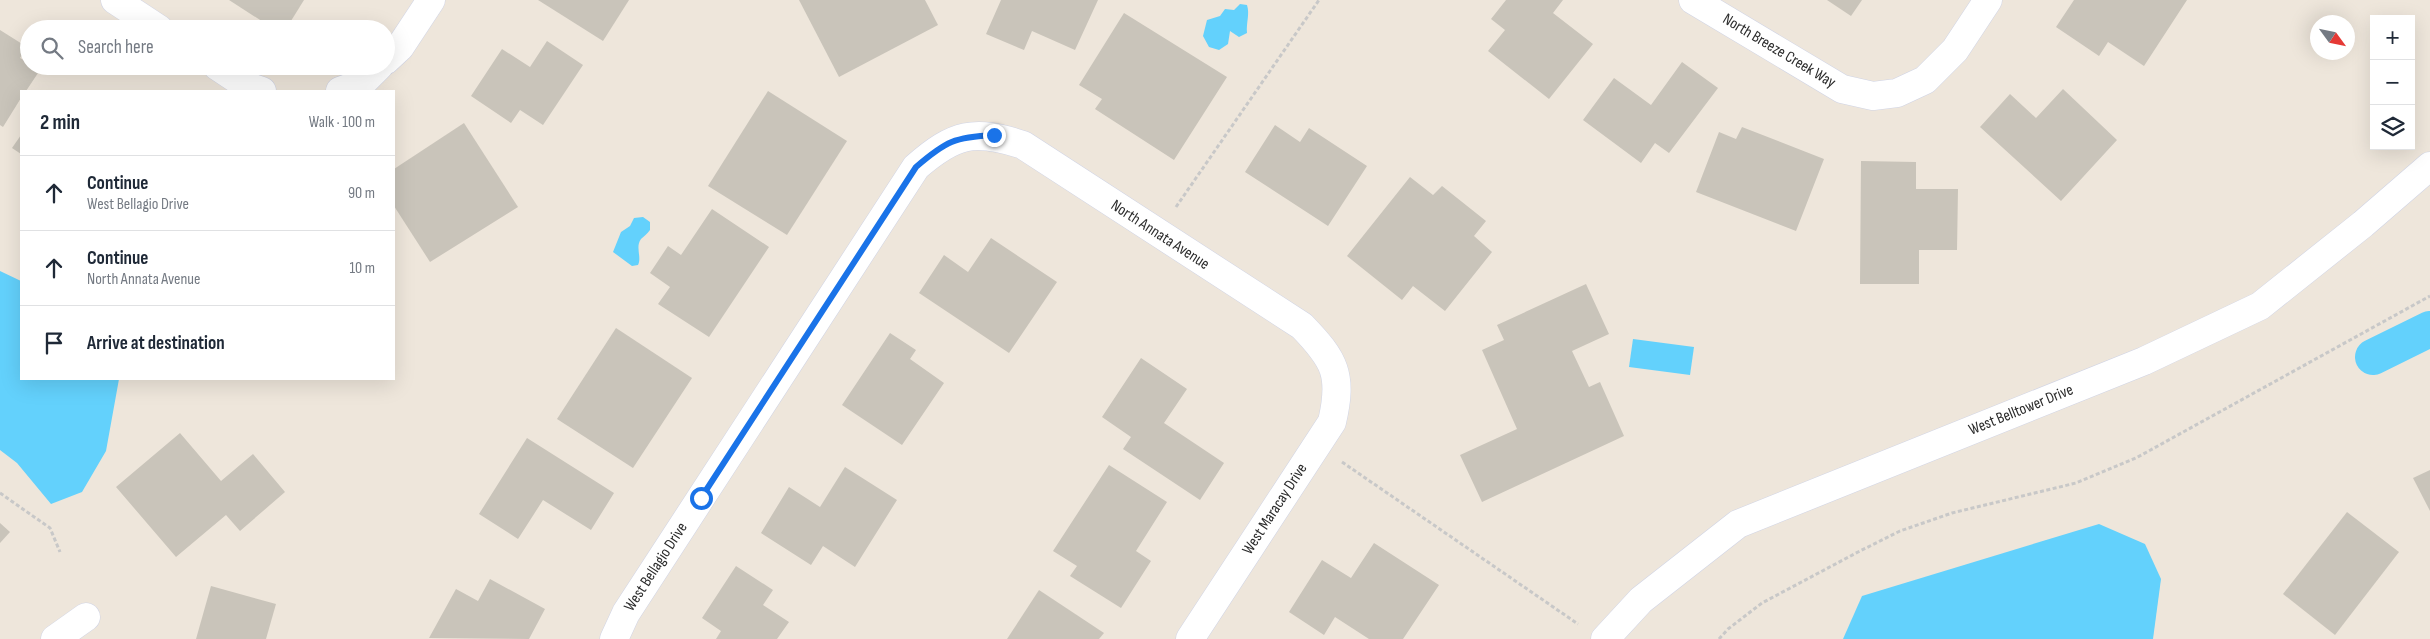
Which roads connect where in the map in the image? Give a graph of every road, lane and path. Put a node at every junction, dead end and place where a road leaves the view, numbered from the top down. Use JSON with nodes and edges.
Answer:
{"nodes":[{"id":1,"x":115,"y":0,"type":"edge"},
{"id":2,"x":431,"y":0,"type":"edge"},
{"id":3,"x":1319,"y":0,"type":"edge"},
{"id":4,"x":1693,"y":0,"type":"edge"},
{"id":5,"x":1988,"y":0,"type":"edge"},
{"id":6,"x":145,"y":20,"type":"edge"},
{"id":7,"x":395,"y":52,"type":"edge"},
{"id":8,"x":230,"y":75,"type":"edge"},
{"id":9,"x":370,"y":75,"type":"edge"},
{"id":10,"x":259,"y":90,"type":"edge"},
{"id":11,"x":343,"y":90,"type":"edge"},
{"id":12,"x":963,"y":137,"type":"joint"},
{"id":13,"x":2430,"y":166,"type":"edge"},
{"id":14,"x":1174,"y":211,"type":"dead end"},
{"id":15,"x":2430,"y":296,"type":"edge"},
{"id":16,"x":1336,"y":371,"type":"joint"},
{"id":17,"x":1338,"y":460,"type":"dead end"},
{"id":18,"x":0,"y":493,"type":"edge"},
{"id":19,"x":60,"y":552,"type":"dead end"},
{"id":20,"x":86,"y":617,"type":"dead end"},
{"id":21,"x":1579,"y":624,"type":"dead end"},
{"id":22,"x":55,"y":639,"type":"edge"},
{"id":23,"x":614,"y":639,"type":"edge"},
{"id":24,"x":1190,"y":639,"type":"edge"},
{"id":25,"x":1605,"y":639,"type":"edge"},
{"id":26,"x":1719,"y":639,"type":"edge"}],
"edges":[{"from":1,"to":6,"type":"street"},
{"from":2,"to":7,"type":"street"},
{"from":3,"to":14,"type":"path"},
{"from":4,"to":5,"type":"street","name":"North Breeze Creek Way"},
{"from":8,"to":10,"type":"street"},
{"from":9,"to":11,"type":"street"},
{"from":12,"to":16,"type":"street","name":"North Annata Avenue"},
{"from":12,"to":23,"type":"street","name":"West Bellagio Drive"},
{"from":13,"to":25,"type":"street","name":"West Belltower Drive"},
{"from":15,"to":26,"type":"path"},
{"from":16,"to":24,"type":"street","name":"West Maracay Drive"},
{"from":17,"to":21,"type":"path"},
{"from":18,"to":19,"type":"path"},
{"from":20,"to":22,"type":"street"}]}
